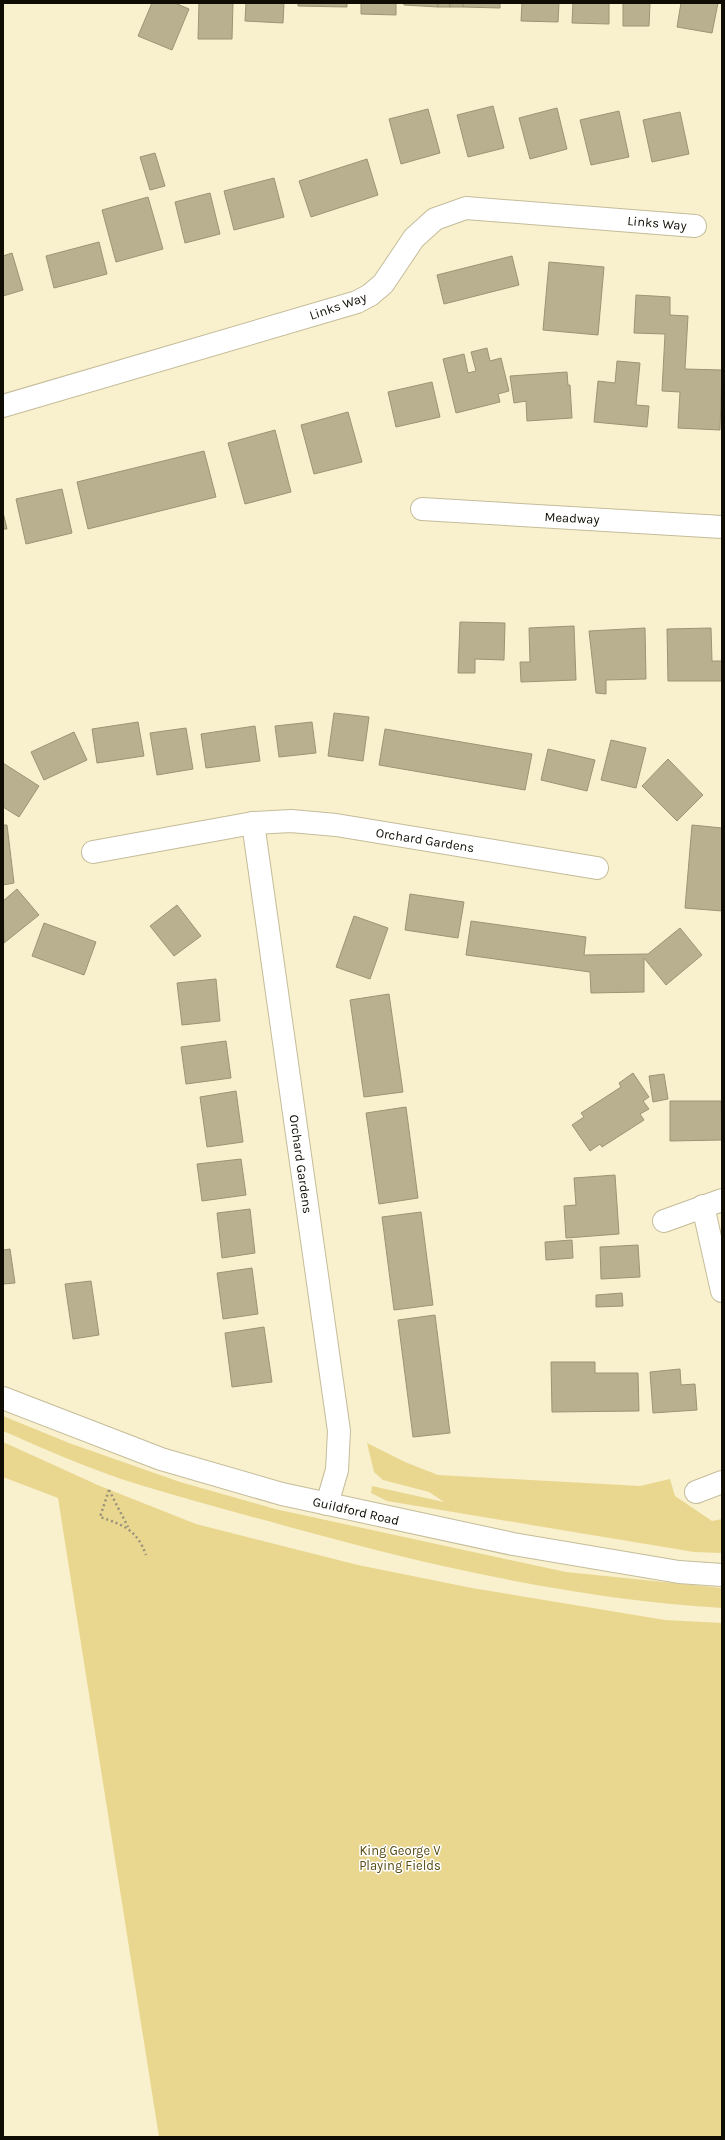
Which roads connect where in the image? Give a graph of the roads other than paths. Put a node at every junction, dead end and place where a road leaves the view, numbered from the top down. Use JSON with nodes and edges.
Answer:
{"nodes":[{"id":1,"x":695,"y":226,"type":"dead end"},
{"id":2,"x":3,"y":406,"type":"edge"},
{"id":3,"x":422,"y":509,"type":"dead end"},
{"id":4,"x":722,"y":527,"type":"edge"},
{"id":5,"x":253,"y":823,"type":"junction"},
{"id":6,"x":93,"y":852,"type":"dead end"},
{"id":7,"x":597,"y":868,"type":"dead end"},
{"id":8,"x":712,"y":1203,"type":"edge"},
{"id":9,"x":664,"y":1221,"type":"dead end"},
{"id":10,"x":722,"y":1291,"type":"edge"},
{"id":11,"x":3,"y":1398,"type":"edge"},
{"id":12,"x":722,"y":1482,"type":"edge"},
{"id":13,"x":696,"y":1492,"type":"dead end"},
{"id":14,"x":327,"y":1504,"type":"junction"},
{"id":15,"x":722,"y":1575,"type":"edge"}],
"edges":[{"from":1,"to":2,"type":"street","name":"Links Way"},
{"from":3,"to":4,"type":"street","name":"Meadway"},
{"from":5,"to":6,"type":"street","name":"Orchard Gardens"},
{"from":5,"to":7,"type":"street","name":"Orchard Gardens"},
{"from":5,"to":14,"type":"street","name":"Orchard Gardens"},
{"from":8,"to":9,"type":"street"},
{"from":8,"to":10,"type":"street"},
{"from":11,"to":14,"type":"street","name":"Guildford Road"},
{"from":12,"to":13,"type":"street"},
{"from":14,"to":15,"type":"street","name":"Guildford Road"}]}
